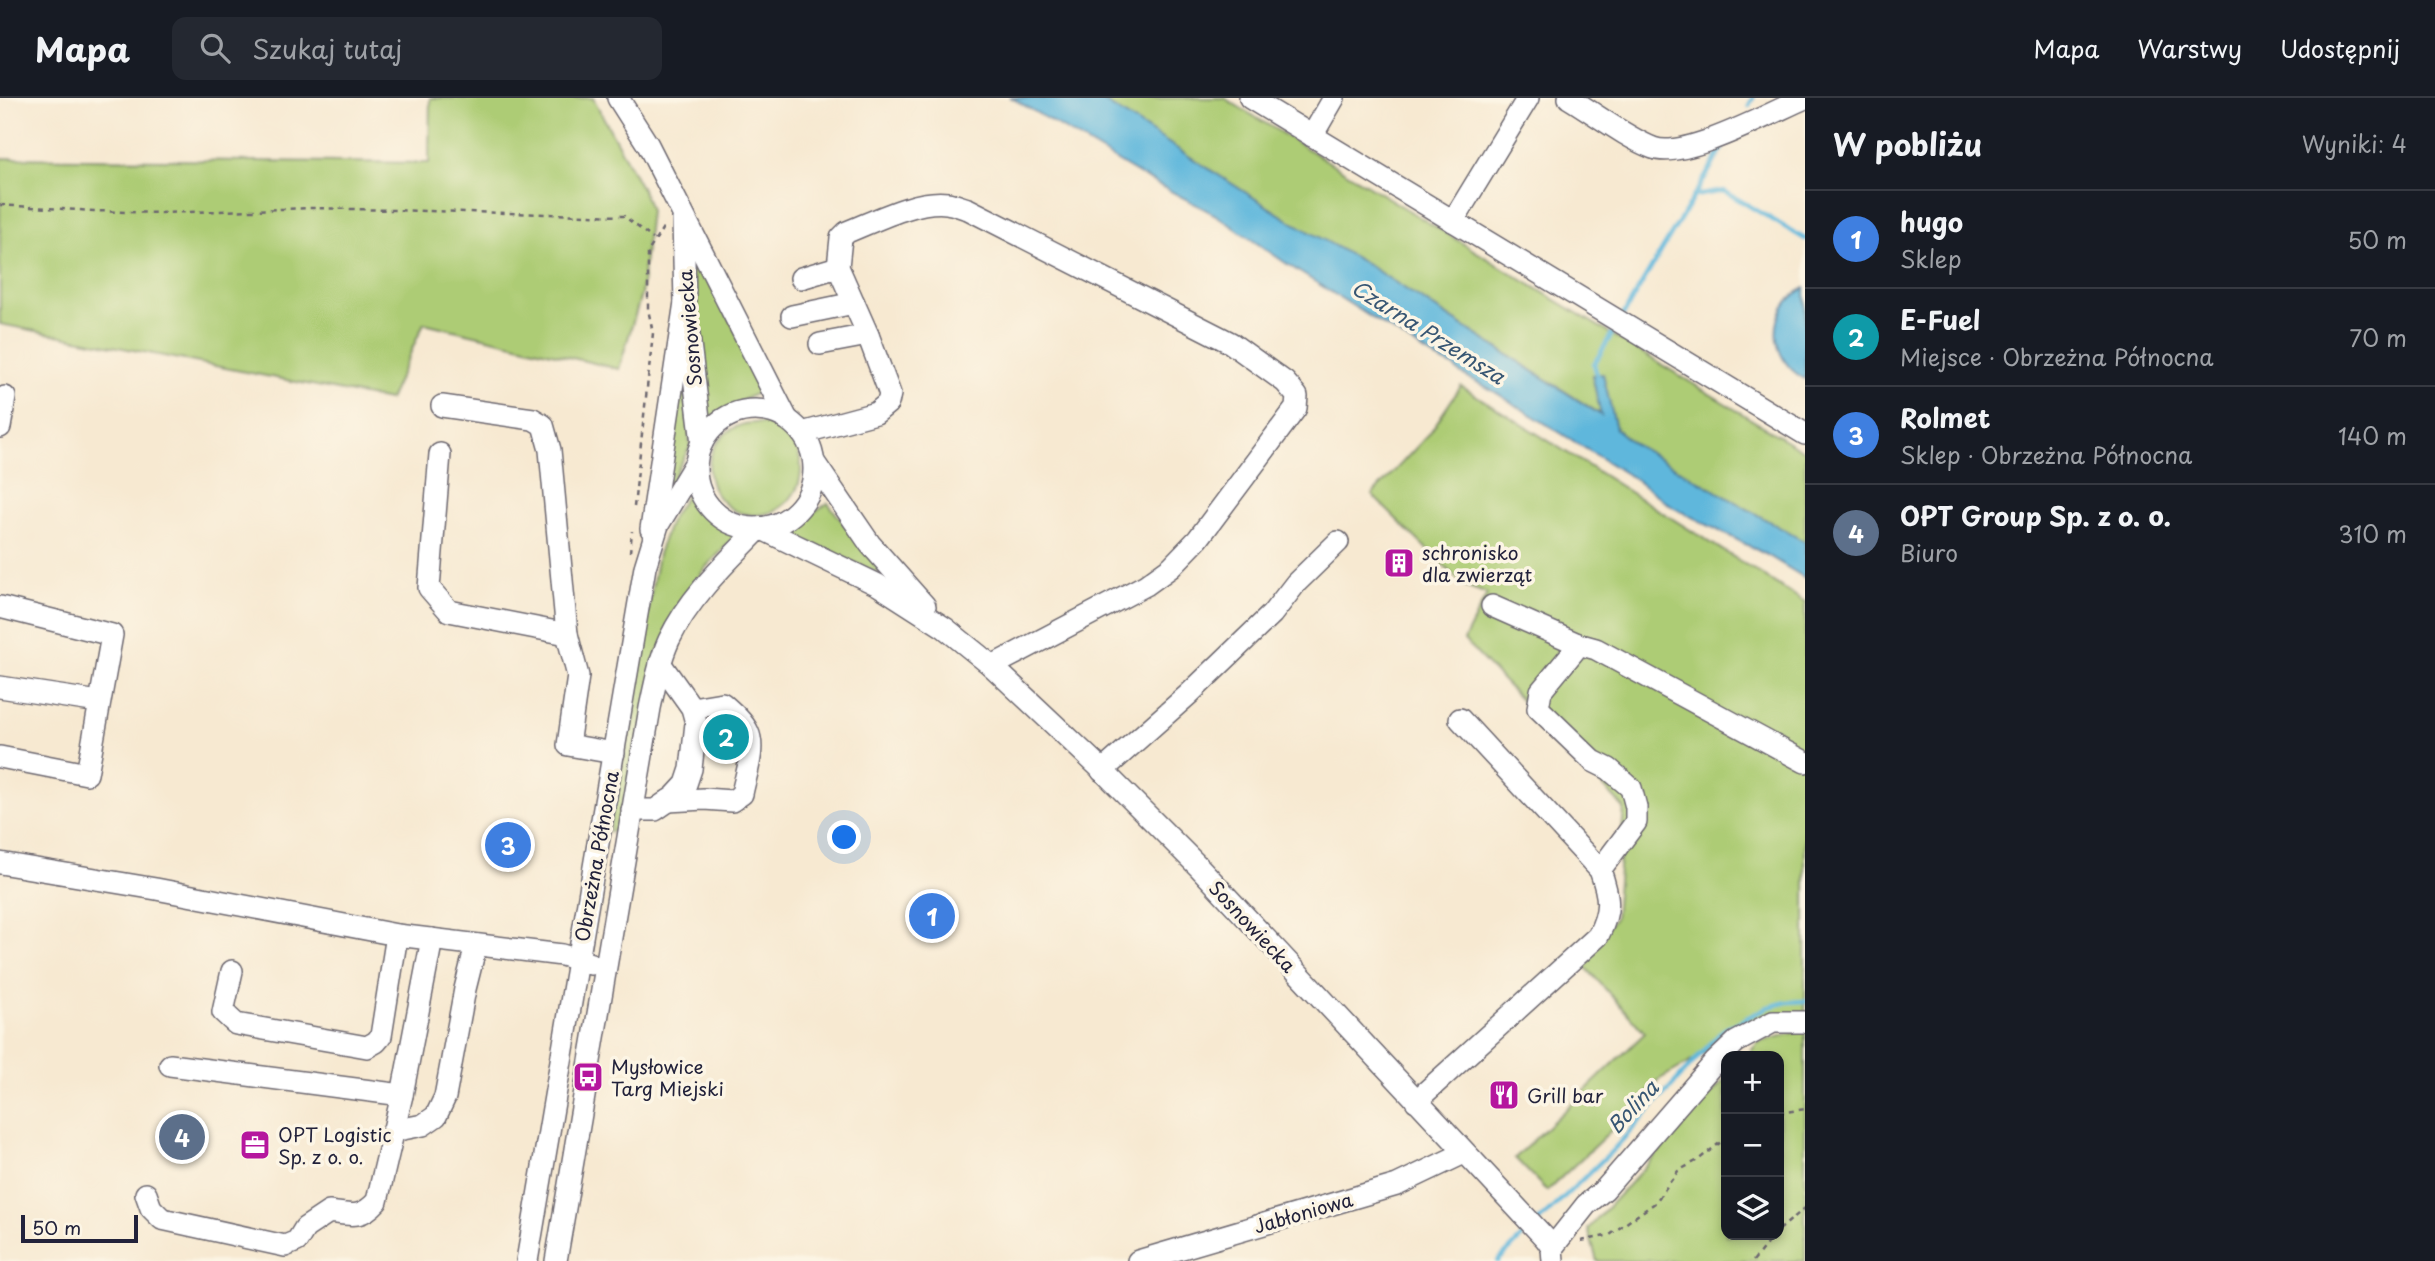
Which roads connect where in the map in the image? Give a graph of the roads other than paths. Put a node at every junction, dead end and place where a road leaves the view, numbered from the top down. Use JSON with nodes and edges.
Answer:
{"nodes":[{"id":1,"x":618,"y":98,"type":"edge"},
{"id":2,"x":1250,"y":98,"type":"edge"},
{"id":3,"x":1334,"y":98,"type":"edge"},
{"id":4,"x":1528,"y":98,"type":"edge"},
{"id":5,"x":1569,"y":98,"type":"edge"},
{"id":6,"x":1805,"y":98,"type":"edge"},
{"id":7,"x":1312,"y":136,"type":"junction"},
{"id":8,"x":675,"y":218,"type":"junction"},
{"id":9,"x":1453,"y":221,"type":"junction"},
{"id":10,"x":838,"y":267,"type":"junction"},
{"id":11,"x":801,"y":278,"type":"dead end"},
{"id":12,"x":685,"y":302,"type":"junction"},
{"id":13,"x":854,"y":303,"type":"junction"},
{"id":14,"x":792,"y":316,"type":"dead end"},
{"id":15,"x":868,"y":335,"type":"junction"},
{"id":16,"x":820,"y":344,"type":"dead end"},
{"id":17,"x":5,"y":397,"type":"dead end"},
{"id":18,"x":442,"y":406,"type":"dead end"},
{"id":19,"x":795,"y":426,"type":"junction"},
{"id":20,"x":0,"y":427,"type":"edge"},
{"id":21,"x":1805,"y":434,"type":"edge"},
{"id":22,"x":699,"y":452,"type":"junction"},
{"id":23,"x":440,"y":454,"type":"dead end"},
{"id":24,"x":814,"y":463,"type":"junction"},
{"id":25,"x":761,"y":528,"type":"junction"},
{"id":26,"x":1338,"y":542,"type":"dead end"},
{"id":27,"x":637,"y":563,"type":"junction"},
{"id":28,"x":1492,"y":606,"type":"dead end"},
{"id":29,"x":0,"y":607,"type":"edge"},
{"id":30,"x":945,"y":628,"type":"junction"},
{"id":31,"x":567,"y":634,"type":"junction"},
{"id":32,"x":1578,"y":644,"type":"junction"},
{"id":33,"x":660,"y":663,"type":"junction"},
{"id":34,"x":992,"y":666,"type":"junction"},
{"id":35,"x":0,"y":687,"type":"edge"},
{"id":36,"x":99,"y":702,"type":"junction"},
{"id":37,"x":692,"y":708,"type":"junction"},
{"id":38,"x":1460,"y":719,"type":"dead end"},
{"id":39,"x":614,"y":753,"type":"junction"},
{"id":40,"x":0,"y":757,"type":"edge"},
{"id":41,"x":1805,"y":762,"type":"edge"},
{"id":42,"x":1102,"y":771,"type":"junction"},
{"id":43,"x":668,"y":801,"type":"junction"},
{"id":44,"x":632,"y":810,"type":"junction"},
{"id":45,"x":693,"y":815,"type":"dead end"},
{"id":46,"x":0,"y":863,"type":"edge"},
{"id":47,"x":1601,"y":870,"type":"junction"},
{"id":48,"x":397,"y":935,"type":"junction"},
{"id":49,"x":432,"y":939,"type":"junction"},
{"id":50,"x":476,"y":945,"type":"junction"},
{"id":51,"x":578,"y":962,"type":"junction"},
{"id":52,"x":607,"y":966,"type":"junction"},
{"id":53,"x":232,"y":971,"type":"dead end"},
{"id":54,"x":1805,"y":1023,"type":"edge"},
{"id":55,"x":170,"y":1065,"type":"dead end"},
{"id":56,"x":402,"y":1095,"type":"junction"},
{"id":57,"x":1416,"y":1101,"type":"junction"},
{"id":58,"x":393,"y":1131,"type":"junction"},
{"id":59,"x":1464,"y":1153,"type":"junction"},
{"id":60,"x":146,"y":1194,"type":"dead end"},
{"id":61,"x":1550,"y":1249,"type":"edge"},
{"id":62,"x":1164,"y":1257,"type":"edge"},
{"id":63,"x":527,"y":1261,"type":"edge"},
{"id":64,"x":556,"y":1261,"type":"edge"},
{"id":65,"x":1138,"y":1261,"type":"edge"}],
"edges":[{"from":1,"to":8,"type":"street","name":"Sosnowiecka"},
{"from":2,"to":7,"type":"street"},
{"from":3,"to":7,"type":"street"},
{"from":4,"to":9,"type":"street"},
{"from":5,"to":6,"type":"street"},
{"from":7,"to":9,"type":"street"},
{"from":8,"to":12,"type":"street","name":"Sosnowiecka"},
{"from":8,"to":19,"type":"street","name":"Sosnowiecka"},
{"from":9,"to":21,"type":"street"},
{"from":10,"to":11,"type":"street"},
{"from":10,"to":13,"type":"street"},
{"from":10,"to":34,"type":"street"},
{"from":12,"to":22,"type":"street","name":"Sosnowiecka"},
{"from":12,"to":27,"type":"street"},
{"from":13,"to":14,"type":"street"},
{"from":13,"to":15,"type":"street"},
{"from":15,"to":16,"type":"street"},
{"from":15,"to":19,"type":"street"},
{"from":17,"to":20,"type":"street"},
{"from":18,"to":31,"type":"street"},
{"from":19,"to":22,"type":"street"},
{"from":19,"to":24,"type":"street","name":"Sosnowiecka"},
{"from":22,"to":25,"type":"street","name":"Sosnowiecka"},
{"from":22,"to":27,"type":"street","name":"Obrzeżna Północna"},
{"from":23,"to":31,"type":"street"},
{"from":24,"to":25,"type":"street"},
{"from":24,"to":30,"type":"street","name":"Sosnowiecka"},
{"from":25,"to":30,"type":"street","name":"Sosnowiecka"},
{"from":25,"to":33,"type":"street","name":"Obrzeżna Północna"},
{"from":26,"to":42,"type":"street"},
{"from":27,"to":39,"type":"street","name":"Obrzeżna Północna"},
{"from":28,"to":32,"type":"street"},
{"from":29,"to":36,"type":"street"},
{"from":30,"to":34,"type":"street","name":"Sosnowiecka"},
{"from":31,"to":39,"type":"street"},
{"from":32,"to":41,"type":"street"},
{"from":32,"to":47,"type":"street"},
{"from":33,"to":37,"type":"street"},
{"from":33,"to":44,"type":"street","name":"Obrzeżna Północna"},
{"from":34,"to":42,"type":"street","name":"Sosnowiecka"},
{"from":35,"to":36,"type":"street"},
{"from":36,"to":40,"type":"street"},
{"from":37,"to":43,"type":"street"},
{"from":37,"to":43,"type":"street"},
{"from":38,"to":47,"type":"street"},
{"from":39,"to":51,"type":"street","name":"Obrzeżna Północna"},
{"from":42,"to":57,"type":"street","name":"Sosnowiecka"},
{"from":43,"to":44,"type":"street"},
{"from":43,"to":45,"type":"street"},
{"from":44,"to":52,"type":"street","name":"Obrzeżna Północna"},
{"from":46,"to":48,"type":"street"},
{"from":47,"to":57,"type":"street"},
{"from":48,"to":49,"type":"street"},
{"from":48,"to":53,"type":"street"},
{"from":49,"to":50,"type":"street"},
{"from":49,"to":56,"type":"street"},
{"from":50,"to":51,"type":"street"},
{"from":50,"to":58,"type":"street"},
{"from":51,"to":52,"type":"street"},
{"from":51,"to":63,"type":"street","name":"Obrzeżna Północna"},
{"from":52,"to":64,"type":"street","name":"Obrzeżna Północna"},
{"from":54,"to":61,"type":"street"},
{"from":55,"to":56,"type":"street"},
{"from":56,"to":58,"type":"street"},
{"from":57,"to":59,"type":"street","name":"Sosnowiecka"},
{"from":58,"to":60,"type":"street"},
{"from":59,"to":61,"type":"street","name":"Sosnowiecka"},
{"from":59,"to":62,"type":"street","name":"Jabłoniowa"},
{"from":62,"to":65,"type":"street","name":"Jabłoniowa"}]}
